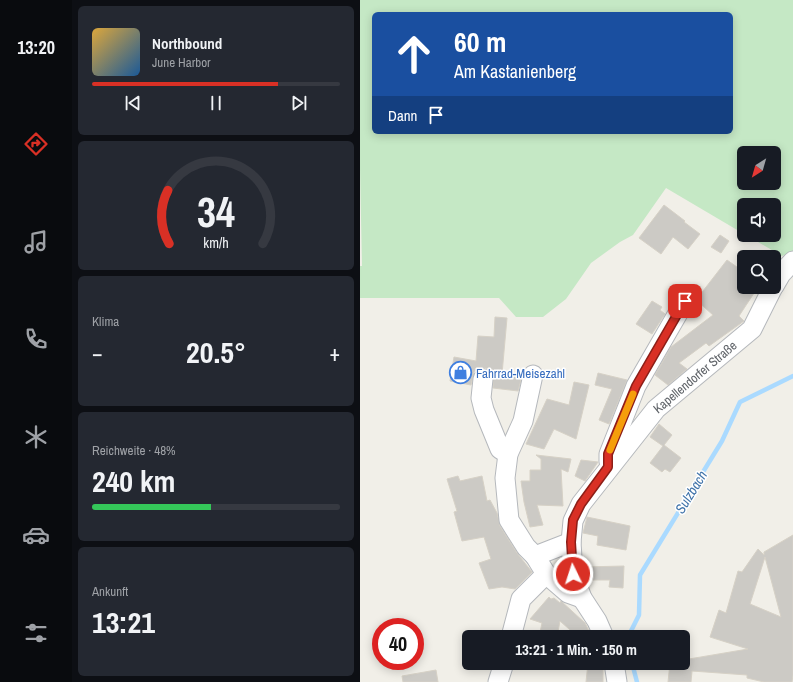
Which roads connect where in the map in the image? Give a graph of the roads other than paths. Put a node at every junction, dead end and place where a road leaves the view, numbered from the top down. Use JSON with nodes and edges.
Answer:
{"nodes":[{"id":1,"x":793,"y":261,"type":"edge"},
{"id":2,"x":781,"y":274,"type":"edge"},
{"id":3,"x":770,"y":294,"type":"edge"},
{"id":4,"x":685,"y":301,"type":"dead end"},
{"id":5,"x":532,"y":375,"type":"dead end"},
{"id":6,"x":483,"y":379,"type":"dead end"},
{"id":7,"x":508,"y":454,"type":"junction"},
{"id":8,"x":608,"y":467,"type":"junction"},
{"id":9,"x":571,"y":542,"type":"junction"},
{"id":10,"x":535,"y":556,"type":"junction"},
{"id":11,"x":546,"y":574,"type":"junction"},
{"id":12,"x":582,"y":598,"type":"junction"},
{"id":13,"x":512,"y":630,"type":"edge"},
{"id":14,"x":601,"y":630,"type":"edge"},
{"id":15,"x":502,"y":670,"type":"edge"},
{"id":16,"x":615,"y":670,"type":"edge"},
{"id":17,"x":498,"y":682,"type":"edge"},
{"id":18,"x":617,"y":682,"type":"edge"}],
"edges":[{"from":1,"to":2,"type":"street","name":"Kapellendorfer Straße"},
{"from":3,"to":8,"type":"street","name":"Kapellendorfer Straße"},
{"from":4,"to":8,"type":"street"},
{"from":5,"to":7,"type":"street"},
{"from":6,"to":7,"type":"street"},
{"from":7,"to":10,"type":"street"},
{"from":8,"to":9,"type":"street","name":"Kapellendorfer Straße"},
{"from":9,"to":10,"type":"street"},
{"from":9,"to":12,"type":"street","name":"Kapellendorfer Straße"},
{"from":10,"to":11,"type":"street"},
{"from":11,"to":12,"type":"street"},
{"from":11,"to":13,"type":"street"},
{"from":12,"to":14,"type":"street","name":"Kapellendorfer Straße"},
{"from":15,"to":17,"type":"street"},
{"from":16,"to":18,"type":"street"}]}
